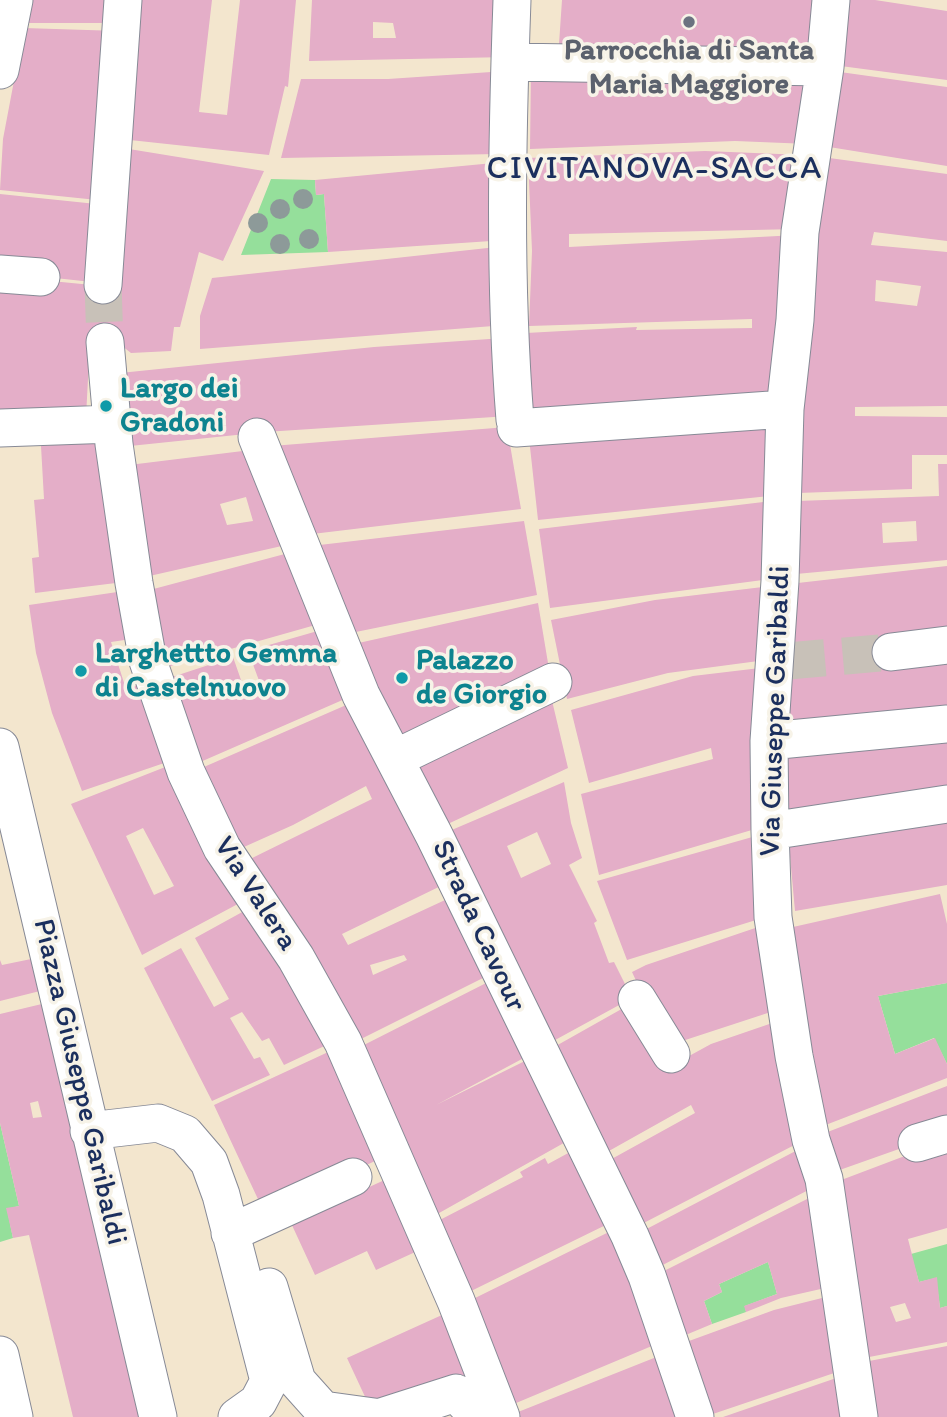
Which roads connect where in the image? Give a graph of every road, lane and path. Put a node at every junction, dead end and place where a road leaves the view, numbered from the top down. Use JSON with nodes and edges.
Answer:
{"nodes":[{"id":1,"x":14,"y":0,"type":"edge"},
{"id":2,"x":512,"y":0,"type":"edge"},
{"id":3,"x":831,"y":0,"type":"edge"},
{"id":4,"x":122,"y":14,"type":"edge"},
{"id":5,"x":510,"y":62,"type":"junction"},
{"id":6,"x":825,"y":67,"type":"junction"},
{"id":7,"x":0,"y":70,"type":"edge"},
{"id":8,"x":0,"y":274,"type":"edge"},
{"id":9,"x":41,"y":277,"type":"dead end"},
{"id":10,"x":103,"y":285,"type":"tunnel mouth"},
{"id":11,"x":105,"y":342,"type":"tunnel mouth"},
{"id":12,"x":785,"y":410,"type":"junction"},
{"id":13,"x":113,"y":424,"type":"junction"},
{"id":14,"x":0,"y":428,"type":"edge"},
{"id":15,"x":257,"y":437,"type":"dead end"},
{"id":16,"x":947,"y":645,"type":"edge"},
{"id":17,"x":891,"y":652,"type":"tunnel mouth"},
{"id":18,"x":553,"y":682,"type":"dead end"},
{"id":19,"x":947,"y":724,"type":"edge"},
{"id":20,"x":769,"y":741,"type":"junction"},
{"id":21,"x":0,"y":747,"type":"edge"},
{"id":22,"x":396,"y":758,"type":"junction"},
{"id":23,"x":947,"y":804,"type":"edge"},
{"id":24,"x":770,"y":831,"type":"junction"},
{"id":25,"x":638,"y":999,"type":"dead end"},
{"id":26,"x":671,"y":1054,"type":"dead end"},
{"id":27,"x":89,"y":1131,"type":"junction"},
{"id":28,"x":353,"y":1177,"type":"dead end"},
{"id":29,"x":230,"y":1233,"type":"junction"},
{"id":30,"x":0,"y":1356,"type":"edge"},
{"id":31,"x":14,"y":1417,"type":"edge"},
{"id":32,"x":158,"y":1417,"type":"edge"},
{"id":33,"x":237,"y":1417,"type":"edge"},
{"id":34,"x":374,"y":1417,"type":"edge"},
{"id":35,"x":381,"y":1417,"type":"edge"},
{"id":36,"x":472,"y":1417,"type":"edge"},
{"id":37,"x":501,"y":1417,"type":"edge"},
{"id":38,"x":695,"y":1417,"type":"edge"},
{"id":39,"x":859,"y":1417,"type":"edge"}],
"edges":[{"from":1,"to":7,"type":"street"},
{"from":2,"to":5,"type":"street"},
{"from":3,"to":6,"type":"street","name":"Via Giuseppe Garibaldi"},
{"from":4,"to":10,"type":"street"},
{"from":5,"to":6,"type":"street"},
{"from":5,"to":12,"type":"street"},
{"from":6,"to":12,"type":"street","name":"Via Giuseppe Garibaldi"},
{"from":8,"to":9,"type":"street"},
{"from":11,"to":13,"type":"street","name":"Via Valera"},
{"from":12,"to":20,"type":"street","name":"Via Giuseppe Garibaldi"},
{"from":13,"to":14,"type":"street"},
{"from":13,"to":37,"type":"street","name":"Via Valera"},
{"from":15,"to":22,"type":"street","name":"Strada Cavour"},
{"from":16,"to":17,"type":"street"},
{"from":18,"to":22,"type":"street"},
{"from":19,"to":20,"type":"street"},
{"from":20,"to":24,"type":"street","name":"Via Giuseppe Garibaldi"},
{"from":21,"to":27,"type":"street","name":"Piazza Giuseppe Garibaldi"},
{"from":22,"to":38,"type":"street","name":"Strada Cavour"},
{"from":23,"to":24,"type":"street"},
{"from":24,"to":39,"type":"street","name":"Via Giuseppe Garibaldi"},
{"from":25,"to":26,"type":"street"},
{"from":27,"to":29,"type":"street"},
{"from":27,"to":32,"type":"street","name":"Piazza Giuseppe Garibaldi"},
{"from":28,"to":29,"type":"street"},
{"from":29,"to":33,"type":"street"},
{"from":29,"to":34,"type":"street"},
{"from":30,"to":31,"type":"street"},
{"from":35,"to":36,"type":"street"}]}
